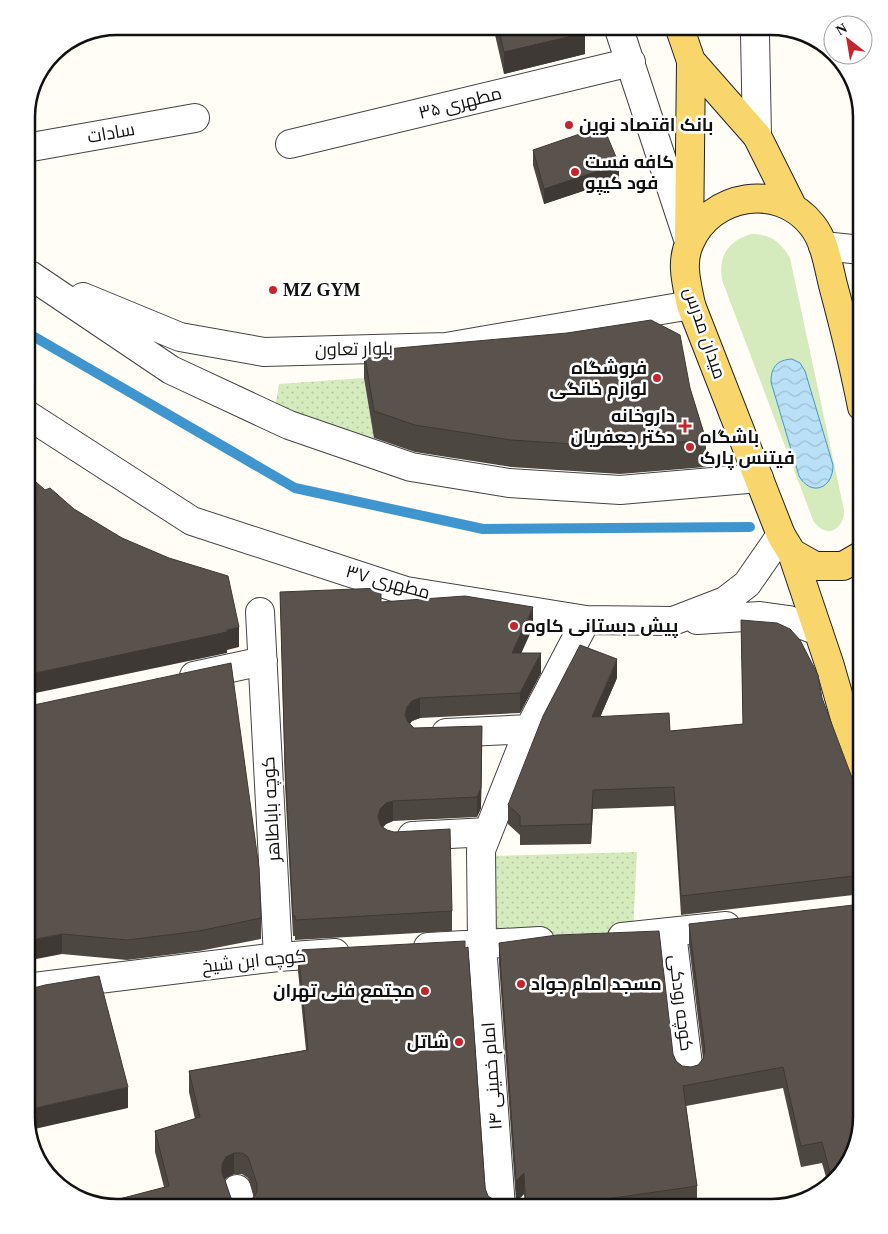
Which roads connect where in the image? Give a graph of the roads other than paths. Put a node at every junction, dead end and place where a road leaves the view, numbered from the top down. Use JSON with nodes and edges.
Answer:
{"nodes":[{"id":1,"x":621,"y":35,"type":"edge"},
{"id":2,"x":682,"y":35,"type":"edge"},
{"id":3,"x":755,"y":35,"type":"edge"},
{"id":4,"x":691,"y":61,"type":"junction"},
{"id":5,"x":630,"y":62,"type":"junction"},
{"id":6,"x":195,"y":118,"type":"dead end"},
{"id":7,"x":757,"y":136,"type":"junction"},
{"id":8,"x":290,"y":144,"type":"dead end"},
{"id":9,"x":35,"y":146,"type":"edge"},
{"id":10,"x":794,"y":208,"type":"junction"},
{"id":11,"x":689,"y":242,"type":"junction"},
{"id":12,"x":823,"y":246,"type":"junction"},
{"id":13,"x":853,"y":249,"type":"edge"},
{"id":14,"x":35,"y":277,"type":"edge"},
{"id":15,"x":35,"y":279,"type":"edge"},
{"id":16,"x":691,"y":305,"type":"junction"},
{"id":17,"x":853,"y":342,"type":"edge"},
{"id":18,"x":35,"y":420,"type":"edge"},
{"id":19,"x":759,"y":478,"type":"junction"},
{"id":20,"x":786,"y":544,"type":"junction"},
{"id":21,"x":853,"y":560,"type":"edge"},
{"id":22,"x":260,"y":612,"type":"dead end"},
{"id":23,"x":586,"y":620,"type":"junction"},
{"id":24,"x":673,"y":621,"type":"junction"},
{"id":25,"x":818,"y":631,"type":"junction"},
{"id":26,"x":263,"y":661,"type":"junction"},
{"id":27,"x":168,"y":681,"type":"edge"},
{"id":28,"x":529,"y":729,"type":"junction"},
{"id":29,"x":421,"y":734,"type":"edge"},
{"id":30,"x":853,"y":746,"type":"edge"},
{"id":31,"x":488,"y":832,"type":"junction"},
{"id":32,"x":394,"y":837,"type":"edge"},
{"id":33,"x":748,"y":923,"type":"edge"},
{"id":34,"x":672,"y":933,"type":"junction"},
{"id":35,"x":598,"y":938,"type":"edge"},
{"id":36,"x":569,"y":940,"type":"edge"},
{"id":37,"x":482,"y":944,"type":"junction"},
{"id":38,"x":405,"y":949,"type":"edge"},
{"id":39,"x":356,"y":952,"type":"edge"},
{"id":40,"x":278,"y":957,"type":"junction"},
{"id":41,"x":35,"y":987,"type":"edge"},
{"id":42,"x":689,"y":1073,"type":"edge"},
{"id":43,"x":500,"y":1199,"type":"edge"}],
"edges":[{"from":1,"to":5,"type":"street"},
{"from":2,"to":4,"type":"main road"},
{"from":3,"to":7,"type":"street"},
{"from":4,"to":7,"type":"main road"},
{"from":4,"to":11,"type":"main road"},
{"from":5,"to":8,"type":"street","name":"مطهری ۳۵"},
{"from":5,"to":11,"type":"street"},
{"from":6,"to":9,"type":"street","name":"سادات"},
{"from":7,"to":10,"type":"main road"},
{"from":10,"to":11,"type":"main road","name":"میدان مدرس"},
{"from":10,"to":12,"type":"main road","name":"میدان مدرس"},
{"from":11,"to":16,"type":"main road","name":"میدان مدرس"},
{"from":12,"to":13,"type":"street"},
{"from":12,"to":17,"type":"main road","name":"میدان مدرس"},
{"from":14,"to":16,"type":"street","name":"بلوار تعاون"},
{"from":15,"to":19,"type":"street"},
{"from":16,"to":19,"type":"main road","name":"میدان مدرس"},
{"from":18,"to":23,"type":"street","name":"مطهری ۳۷"},
{"from":19,"to":20,"type":"main road","name":"میدان مدرس"},
{"from":20,"to":21,"type":"main road"},
{"from":20,"to":24,"type":"street","name":"مطهری ۳۷"},
{"from":20,"to":25,"type":"main road","name":"میدان مدرس"},
{"from":22,"to":26,"type":"street","name":"کوچه باباطاهر"},
{"from":23,"to":24,"type":"street","name":"مطهری ۳۷"},
{"from":23,"to":28,"type":"street","name":"امام خمینی ۱۴"},
{"from":24,"to":25,"type":"street"},
{"from":25,"to":30,"type":"main road","name":"میدان مدرس"},
{"from":26,"to":27,"type":"street"},
{"from":26,"to":40,"type":"street","name":"کوچه باباطاهر"},
{"from":28,"to":29,"type":"street"},
{"from":28,"to":31,"type":"street","name":"امام خمینی ۱۴"},
{"from":31,"to":32,"type":"street"},
{"from":31,"to":37,"type":"street","name":"امام خمینی ۱۴"},
{"from":33,"to":34,"type":"street"},
{"from":34,"to":35,"type":"street"},
{"from":34,"to":42,"type":"street","name":"کوچه رودکی"},
{"from":36,"to":37,"type":"street"},
{"from":37,"to":38,"type":"street"},
{"from":37,"to":43,"type":"street","name":"امام خمینی ۱۴"},
{"from":39,"to":40,"type":"street","name":"کوچه ابن شیخ"},
{"from":40,"to":41,"type":"street","name":"کوچه ابن شیخ"}]}
